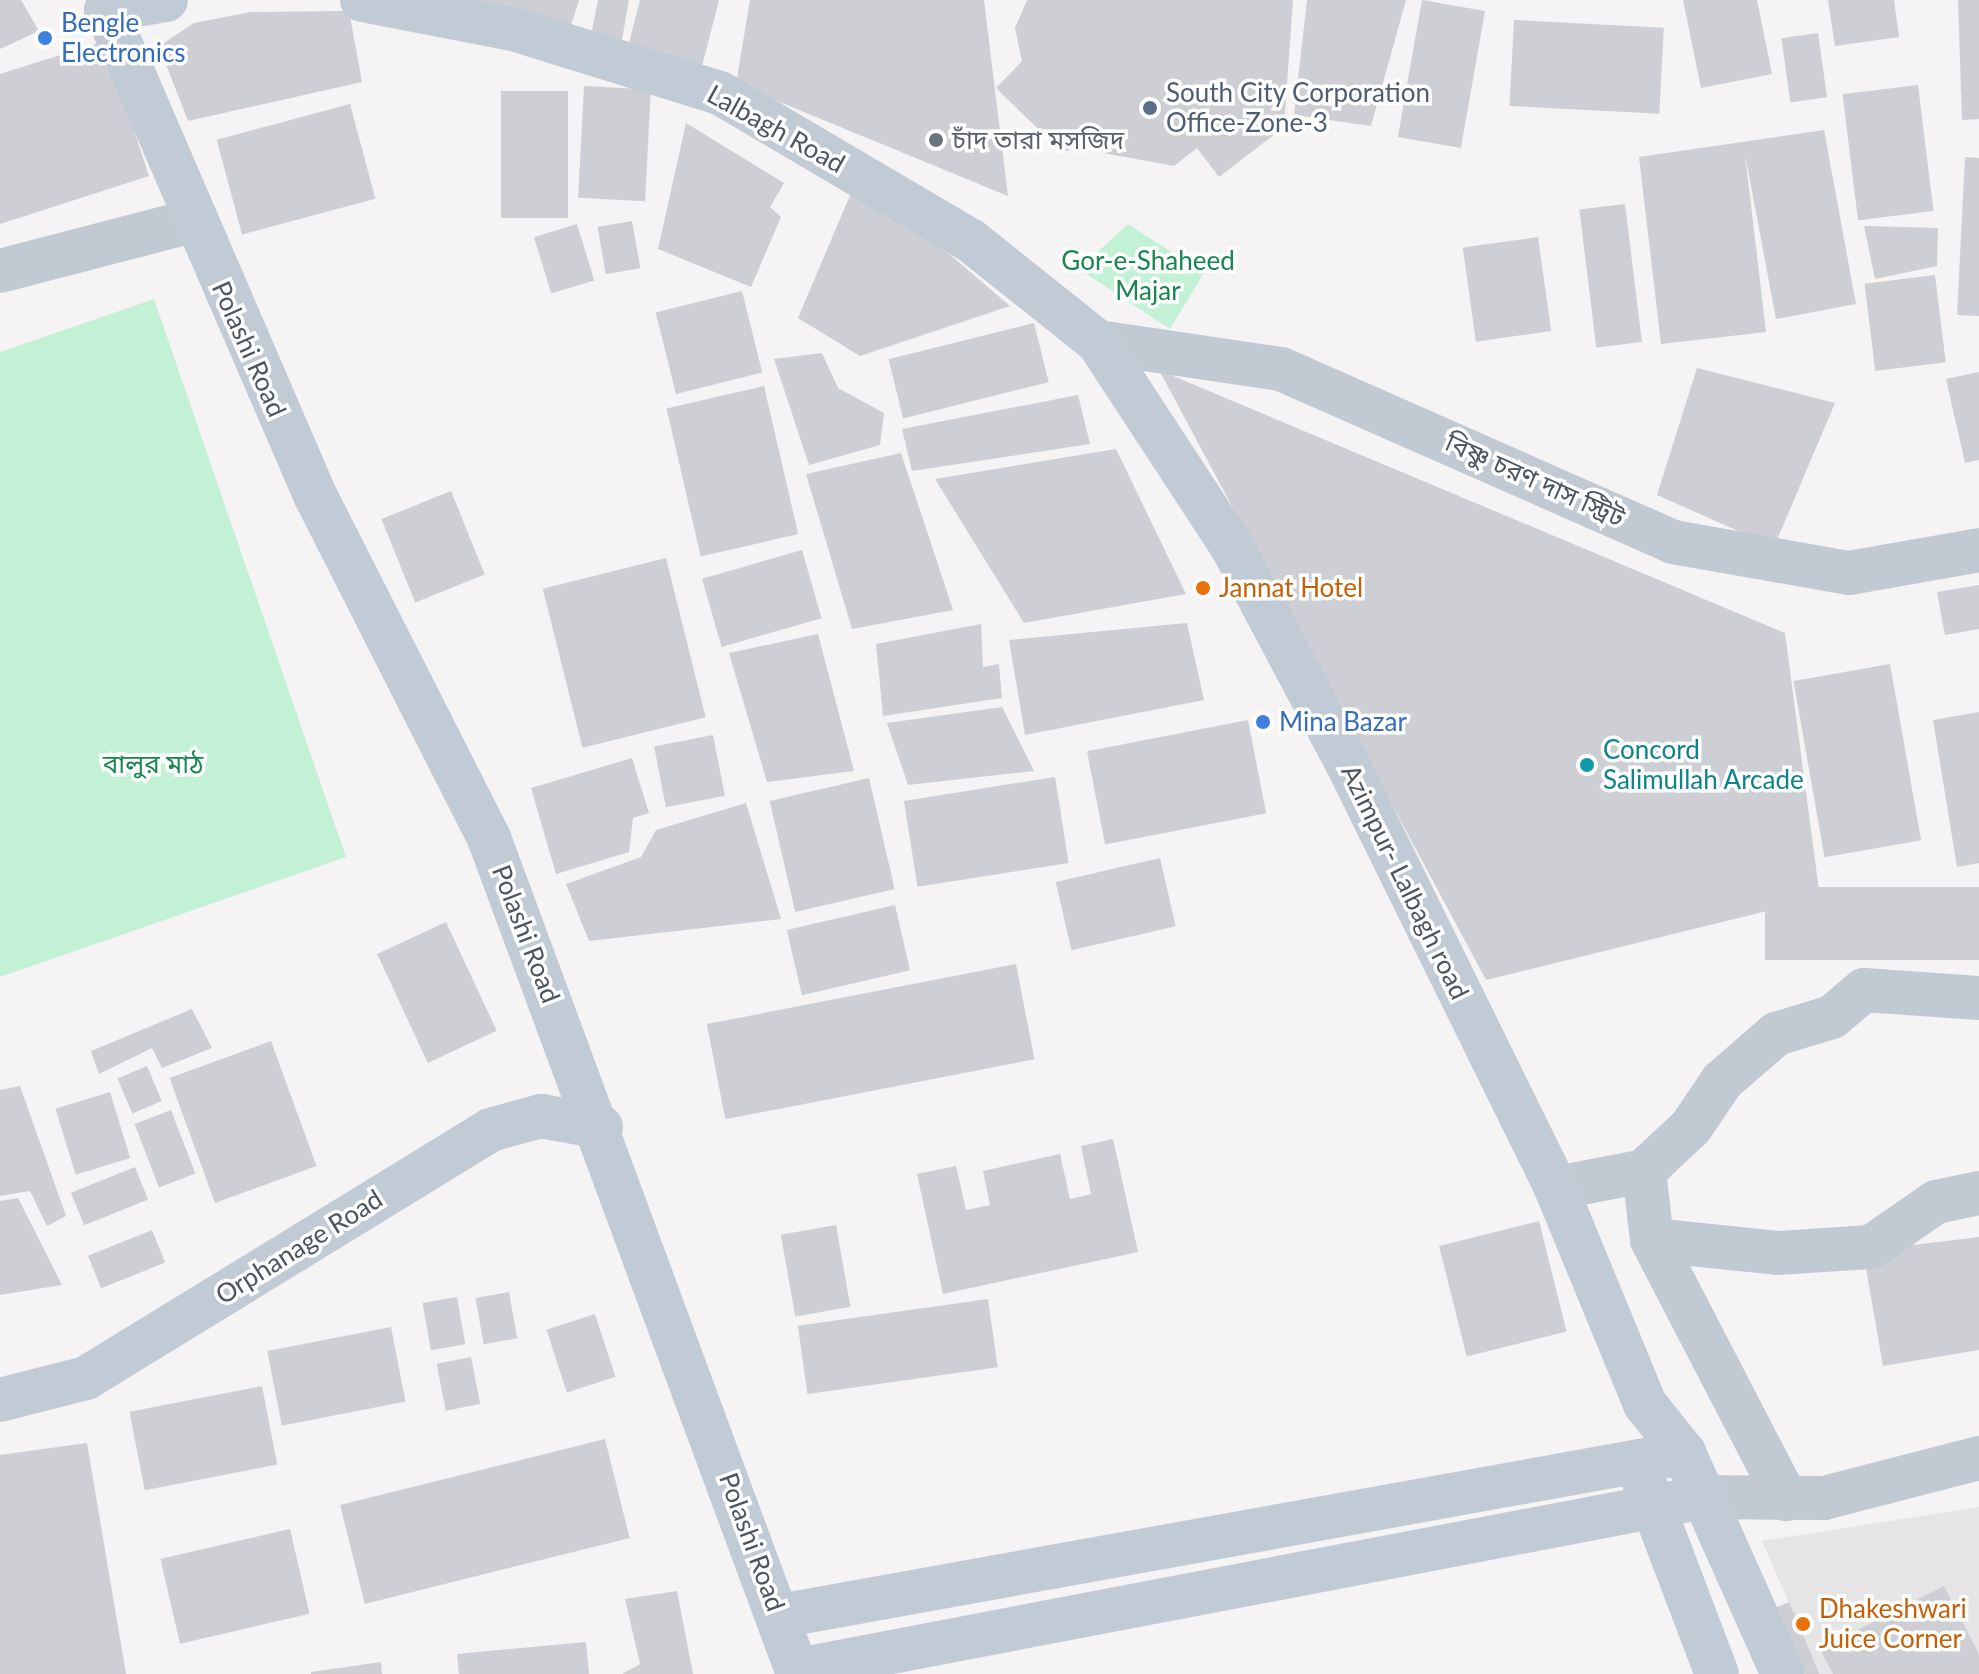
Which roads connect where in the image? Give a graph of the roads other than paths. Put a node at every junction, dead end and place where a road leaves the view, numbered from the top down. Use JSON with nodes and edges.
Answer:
{"nodes":[{"id":1,"x":166,"y":0,"type":"edge"},
{"id":2,"x":362,"y":0,"type":"edge"},
{"id":3,"x":192,"y":221,"type":"junction"},
{"id":4,"x":0,"y":271,"type":"edge"},
{"id":5,"x":1098,"y":342,"type":"junction"},
{"id":6,"x":1979,"y":550,"type":"edge"},
{"id":7,"x":1979,"y":998,"type":"edge"},
{"id":8,"x":601,"y":1127,"type":"junction"},
{"id":9,"x":1644,"y":1171,"type":"junction"},
{"id":10,"x":1979,"y":1177,"type":"edge"},
{"id":11,"x":1556,"y":1188,"type":"junction"},
{"id":12,"x":1979,"y":1193,"type":"edge"},
{"id":13,"x":1936,"y":1202,"type":"junction"},
{"id":14,"x":1652,"y":1240,"type":"junction"},
{"id":15,"x":0,"y":1400,"type":"edge"},
{"id":16,"x":1645,"y":1404,"type":"junction"},
{"id":17,"x":1684,"y":1453,"type":"junction"},
{"id":18,"x":1979,"y":1458,"type":"edge"},
{"id":19,"x":1638,"y":1464,"type":"junction"},
{"id":20,"x":1704,"y":1497,"type":"junction"},
{"id":21,"x":1786,"y":1499,"type":"junction"},
{"id":22,"x":1654,"y":1510,"type":"junction"},
{"id":23,"x":780,"y":1616,"type":"junction"},
{"id":24,"x":797,"y":1672,"type":"edge"},
{"id":25,"x":1717,"y":1674,"type":"edge"},
{"id":26,"x":1783,"y":1674,"type":"edge"}],
"edges":[{"from":1,"to":3,"type":"main road","name":"Polashi Road"},
{"from":2,"to":5,"type":"main road","name":"Lalbagh Road"},
{"from":3,"to":4,"type":"street"},
{"from":3,"to":8,"type":"main road","name":"Polashi Road"},
{"from":5,"to":6,"type":"street","name":"বিষ্ণু চরণ দাস স্ট্রিট"},
{"from":5,"to":11,"type":"main road","name":"Azimpur- Lalbagh road"},
{"from":7,"to":9,"type":"street"},
{"from":8,"to":15,"type":"main road","name":"Orphanage Road"},
{"from":8,"to":23,"type":"main road","name":"Polashi Road"},
{"from":9,"to":11,"type":"street"},
{"from":9,"to":14,"type":"street"},
{"from":10,"to":13,"type":"street"},
{"from":11,"to":16,"type":"main road","name":"Azimpur- Lalbagh road"},
{"from":12,"to":13,"type":"street"},
{"from":13,"to":14,"type":"street"},
{"from":14,"to":21,"type":"street"},
{"from":16,"to":17,"type":"main road","name":"Azimpur- Lalbagh road"},
{"from":16,"to":19,"type":"main road","name":"Azimpur- Lalbagh road"},
{"from":17,"to":19,"type":"main road"},
{"from":17,"to":20,"type":"main road","name":"Azimpur- Lalbagh road"},
{"from":18,"to":21,"type":"street"},
{"from":19,"to":22,"type":"main road"},
{"from":19,"to":23,"type":"main road"},
{"from":20,"to":21,"type":"street"},
{"from":20,"to":22,"type":"main road"},
{"from":20,"to":26,"type":"main road","name":"Azimpur- Lalbagh road"},
{"from":22,"to":24,"type":"main road"},
{"from":22,"to":25,"type":"main road"},
{"from":23,"to":24,"type":"main road","name":"Polashi Road"}]}
